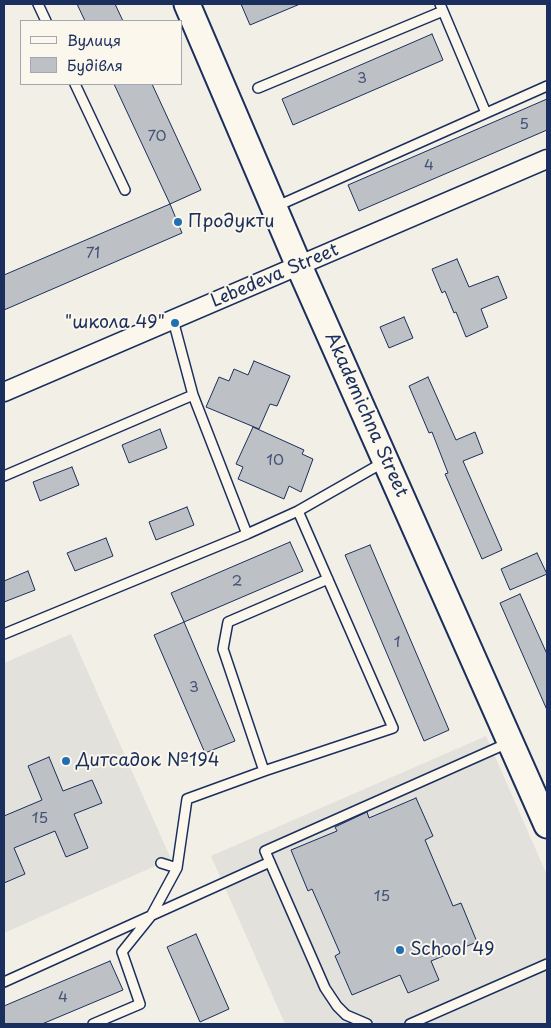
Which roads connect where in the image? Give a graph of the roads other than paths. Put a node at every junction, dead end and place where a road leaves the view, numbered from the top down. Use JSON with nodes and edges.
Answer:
{"nodes":[{"id":1,"x":38,"y":4,"type":"edge"},
{"id":2,"x":187,"y":4,"type":"edge"},
{"id":3,"x":441,"y":7,"type":"edge"},
{"id":4,"x":46,"y":20,"type":"edge"},
{"id":5,"x":75,"y":85,"type":"edge"},
{"id":6,"x":547,"y":86,"type":"edge"},
{"id":7,"x":258,"y":88,"type":"dead end"},
{"id":8,"x":486,"y":113,"type":"junction"},
{"id":9,"x":544,"y":167,"type":"edge"},
{"id":10,"x":125,"y":190,"type":"dead end"},
{"id":11,"x":274,"y":207,"type":"junction"},
{"id":12,"x":299,"y":266,"type":"junction"},
{"id":13,"x":173,"y":320,"type":"junction"},
{"id":14,"x":4,"y":392,"type":"edge"},
{"id":15,"x":193,"y":395,"type":"junction"},
{"id":16,"x":386,"y":461,"type":"junction"},
{"id":17,"x":4,"y":476,"type":"edge"},
{"id":18,"x":298,"y":511,"type":"junction"},
{"id":19,"x":247,"y":534,"type":"junction"},
{"id":20,"x":328,"y":578,"type":"junction"},
{"id":21,"x":4,"y":634,"type":"edge"},
{"id":22,"x":511,"y":742,"type":"junction"},
{"id":23,"x":264,"y":771,"type":"junction"},
{"id":24,"x":547,"y":825,"type":"edge"},
{"id":25,"x":270,"y":862,"type":"junction"},
{"id":26,"x":161,"y":863,"type":"dead end"},
{"id":27,"x":177,"y":868,"type":"junction"},
{"id":28,"x":151,"y":916,"type":"junction"},
{"id":29,"x":547,"y":964,"type":"edge"},
{"id":30,"x":4,"y":982,"type":"edge"},
{"id":31,"x":93,"y":1024,"type":"edge"},
{"id":32,"x":367,"y":1024,"type":"edge"},
{"id":33,"x":410,"y":1024,"type":"edge"}],
"edges":[{"from":1,"to":4,"type":"lane"},
{"from":2,"to":11,"type":"main road","name":"Akademichna Street"},
{"from":3,"to":7,"type":"lane"},
{"from":3,"to":8,"type":"lane"},
{"from":5,"to":10,"type":"lane"},
{"from":6,"to":8,"type":"lane"},
{"from":8,"to":11,"type":"lane"},
{"from":9,"to":12,"type":"street","name":"Lebedeva Street"},
{"from":11,"to":12,"type":"main road","name":"Akademichna Street"},
{"from":12,"to":13,"type":"street","name":"Lebedeva Street"},
{"from":12,"to":16,"type":"main road","name":"Akademichna Street"},
{"from":13,"to":14,"type":"street","name":"Lebedeva Street"},
{"from":13,"to":15,"type":"lane"},
{"from":15,"to":17,"type":"lane"},
{"from":15,"to":19,"type":"lane"},
{"from":16,"to":18,"type":"lane"},
{"from":16,"to":22,"type":"main road","name":"Akademichna Street"},
{"from":18,"to":19,"type":"lane"},
{"from":18,"to":20,"type":"lane"},
{"from":19,"to":21,"type":"lane"},
{"from":20,"to":23,"type":"lane"},
{"from":20,"to":23,"type":"lane"},
{"from":22,"to":24,"type":"main road","name":"Akademichna Street"},
{"from":22,"to":25,"type":"lane"},
{"from":23,"to":27,"type":"lane"},
{"from":25,"to":28,"type":"lane"},
{"from":25,"to":32,"type":"lane"},
{"from":26,"to":27,"type":"lane"},
{"from":27,"to":28,"type":"lane"},
{"from":28,"to":30,"type":"lane"},
{"from":28,"to":31,"type":"lane"},
{"from":29,"to":33,"type":"lane"}]}
